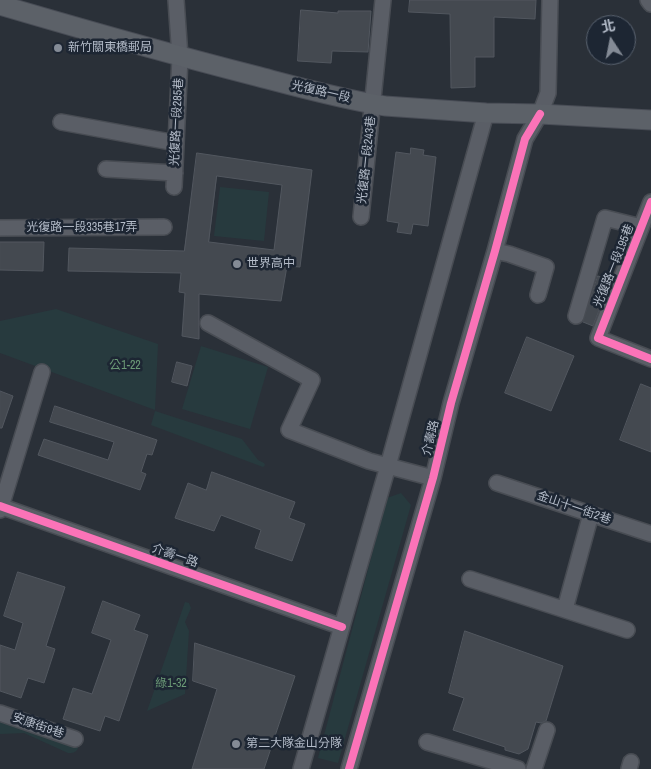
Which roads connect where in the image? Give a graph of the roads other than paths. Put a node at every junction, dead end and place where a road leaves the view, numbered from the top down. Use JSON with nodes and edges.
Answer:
{"nodes":[{"id":1,"x":176,"y":0,"type":"edge"},
{"id":2,"x":384,"y":0,"type":"edge"},
{"id":3,"x":550,"y":0,"type":"edge"},
{"id":4,"x":648,"y":0,"type":"edge"},
{"id":5,"x":651,"y":4,"type":"edge"},
{"id":6,"x":0,"y":5,"type":"edge"},
{"id":7,"x":180,"y":57,"type":"junction"},
{"id":8,"x":372,"y":104,"type":"junction"},
{"id":9,"x":486,"y":113,"type":"junction"},
{"id":10,"x":540,"y":114,"type":"junction"},
{"id":11,"x":651,"y":120,"type":"edge"},
{"id":12,"x":61,"y":122,"type":"dead end"},
{"id":13,"x":176,"y":143,"type":"junction"},
{"id":14,"x":106,"y":169,"type":"dead end"},
{"id":15,"x":651,"y":202,"type":"edge"},
{"id":16,"x":361,"y":217,"type":"dead end"},
{"id":17,"x":641,"y":227,"type":"junction"},
{"id":18,"x":0,"y":228,"type":"edge"},
{"id":19,"x":164,"y":228,"type":"dead end"},
{"id":20,"x":496,"y":251,"type":"junction"},
{"id":21,"x":538,"y":295,"type":"dead end"},
{"id":22,"x":576,"y":316,"type":"dead end"},
{"id":23,"x":208,"y":323,"type":"dead end"},
{"id":24,"x":651,"y":359,"type":"edge"},
{"id":25,"x":42,"y":372,"type":"dead end"},
{"id":26,"x":388,"y":466,"type":"junction"},
{"id":27,"x":433,"y":478,"type":"junction"},
{"id":28,"x":497,"y":482,"type":"dead end"},
{"id":29,"x":0,"y":507,"type":"edge"},
{"id":30,"x":591,"y":514,"type":"junction"},
{"id":31,"x":651,"y":534,"type":"edge"},
{"id":32,"x":470,"y":579,"type":"dead end"},
{"id":33,"x":565,"y":609,"type":"junction"},
{"id":34,"x":342,"y":627,"type":"junction"},
{"id":35,"x":627,"y":630,"type":"dead end"},
{"id":36,"x":0,"y":713,"type":"edge"},
{"id":37,"x":547,"y":730,"type":"dead end"},
{"id":38,"x":75,"y":739,"type":"dead end"},
{"id":39,"x":426,"y":742,"type":"dead end"},
{"id":40,"x":301,"y":769,"type":"edge"},
{"id":41,"x":349,"y":769,"type":"edge"},
{"id":42,"x":518,"y":769,"type":"edge"},
{"id":43,"x":534,"y":769,"type":"edge"}],
"edges":[{"from":1,"to":7,"type":"street","name":"光復路一段285巷"},
{"from":2,"to":8,"type":"street","name":"光復路一段243巷"},
{"from":3,"to":10,"type":"street","name":"介壽路"},
{"from":4,"to":5,"type":"street"},
{"from":6,"to":7,"type":"main road","name":"光復路一段"},
{"from":7,"to":8,"type":"main road","name":"光復路一段"},
{"from":7,"to":13,"type":"street","name":"光復路一段285巷"},
{"from":8,"to":9,"type":"main road","name":"光復路一段"},
{"from":8,"to":16,"type":"street","name":"光復路一段243巷"},
{"from":9,"to":10,"type":"main road","name":"光復路一段"},
{"from":9,"to":26,"type":"street"},
{"from":10,"to":11,"type":"main road","name":"光復路一段"},
{"from":10,"to":20,"type":"street","name":"介壽路"},
{"from":12,"to":13,"type":"street"},
{"from":13,"to":14,"type":"street","name":"光復路一段285巷"},
{"from":15,"to":17,"type":"street","name":"光復路一段195巷"},
{"from":17,"to":22,"type":"street"},
{"from":17,"to":24,"type":"street","name":"光復路一段195巷"},
{"from":18,"to":19,"type":"street","name":"光復路一段335巷17弄"},
{"from":20,"to":21,"type":"street"},
{"from":20,"to":27,"type":"street","name":"介壽路"},
{"from":23,"to":26,"type":"street"},
{"from":25,"to":29,"type":"street"},
{"from":26,"to":27,"type":"street"},
{"from":26,"to":34,"type":"street"},
{"from":27,"to":41,"type":"street","name":"介壽路"},
{"from":28,"to":30,"type":"street","name":"金山十一街2巷"},
{"from":29,"to":34,"type":"street","name":"介壽一路"},
{"from":30,"to":31,"type":"street","name":"金山十一街2巷"},
{"from":30,"to":33,"type":"street"},
{"from":32,"to":33,"type":"street"},
{"from":33,"to":35,"type":"street"},
{"from":34,"to":40,"type":"street"},
{"from":36,"to":38,"type":"street","name":"安康街9巷"},
{"from":37,"to":43,"type":"street"},
{"from":39,"to":42,"type":"street"}]}
